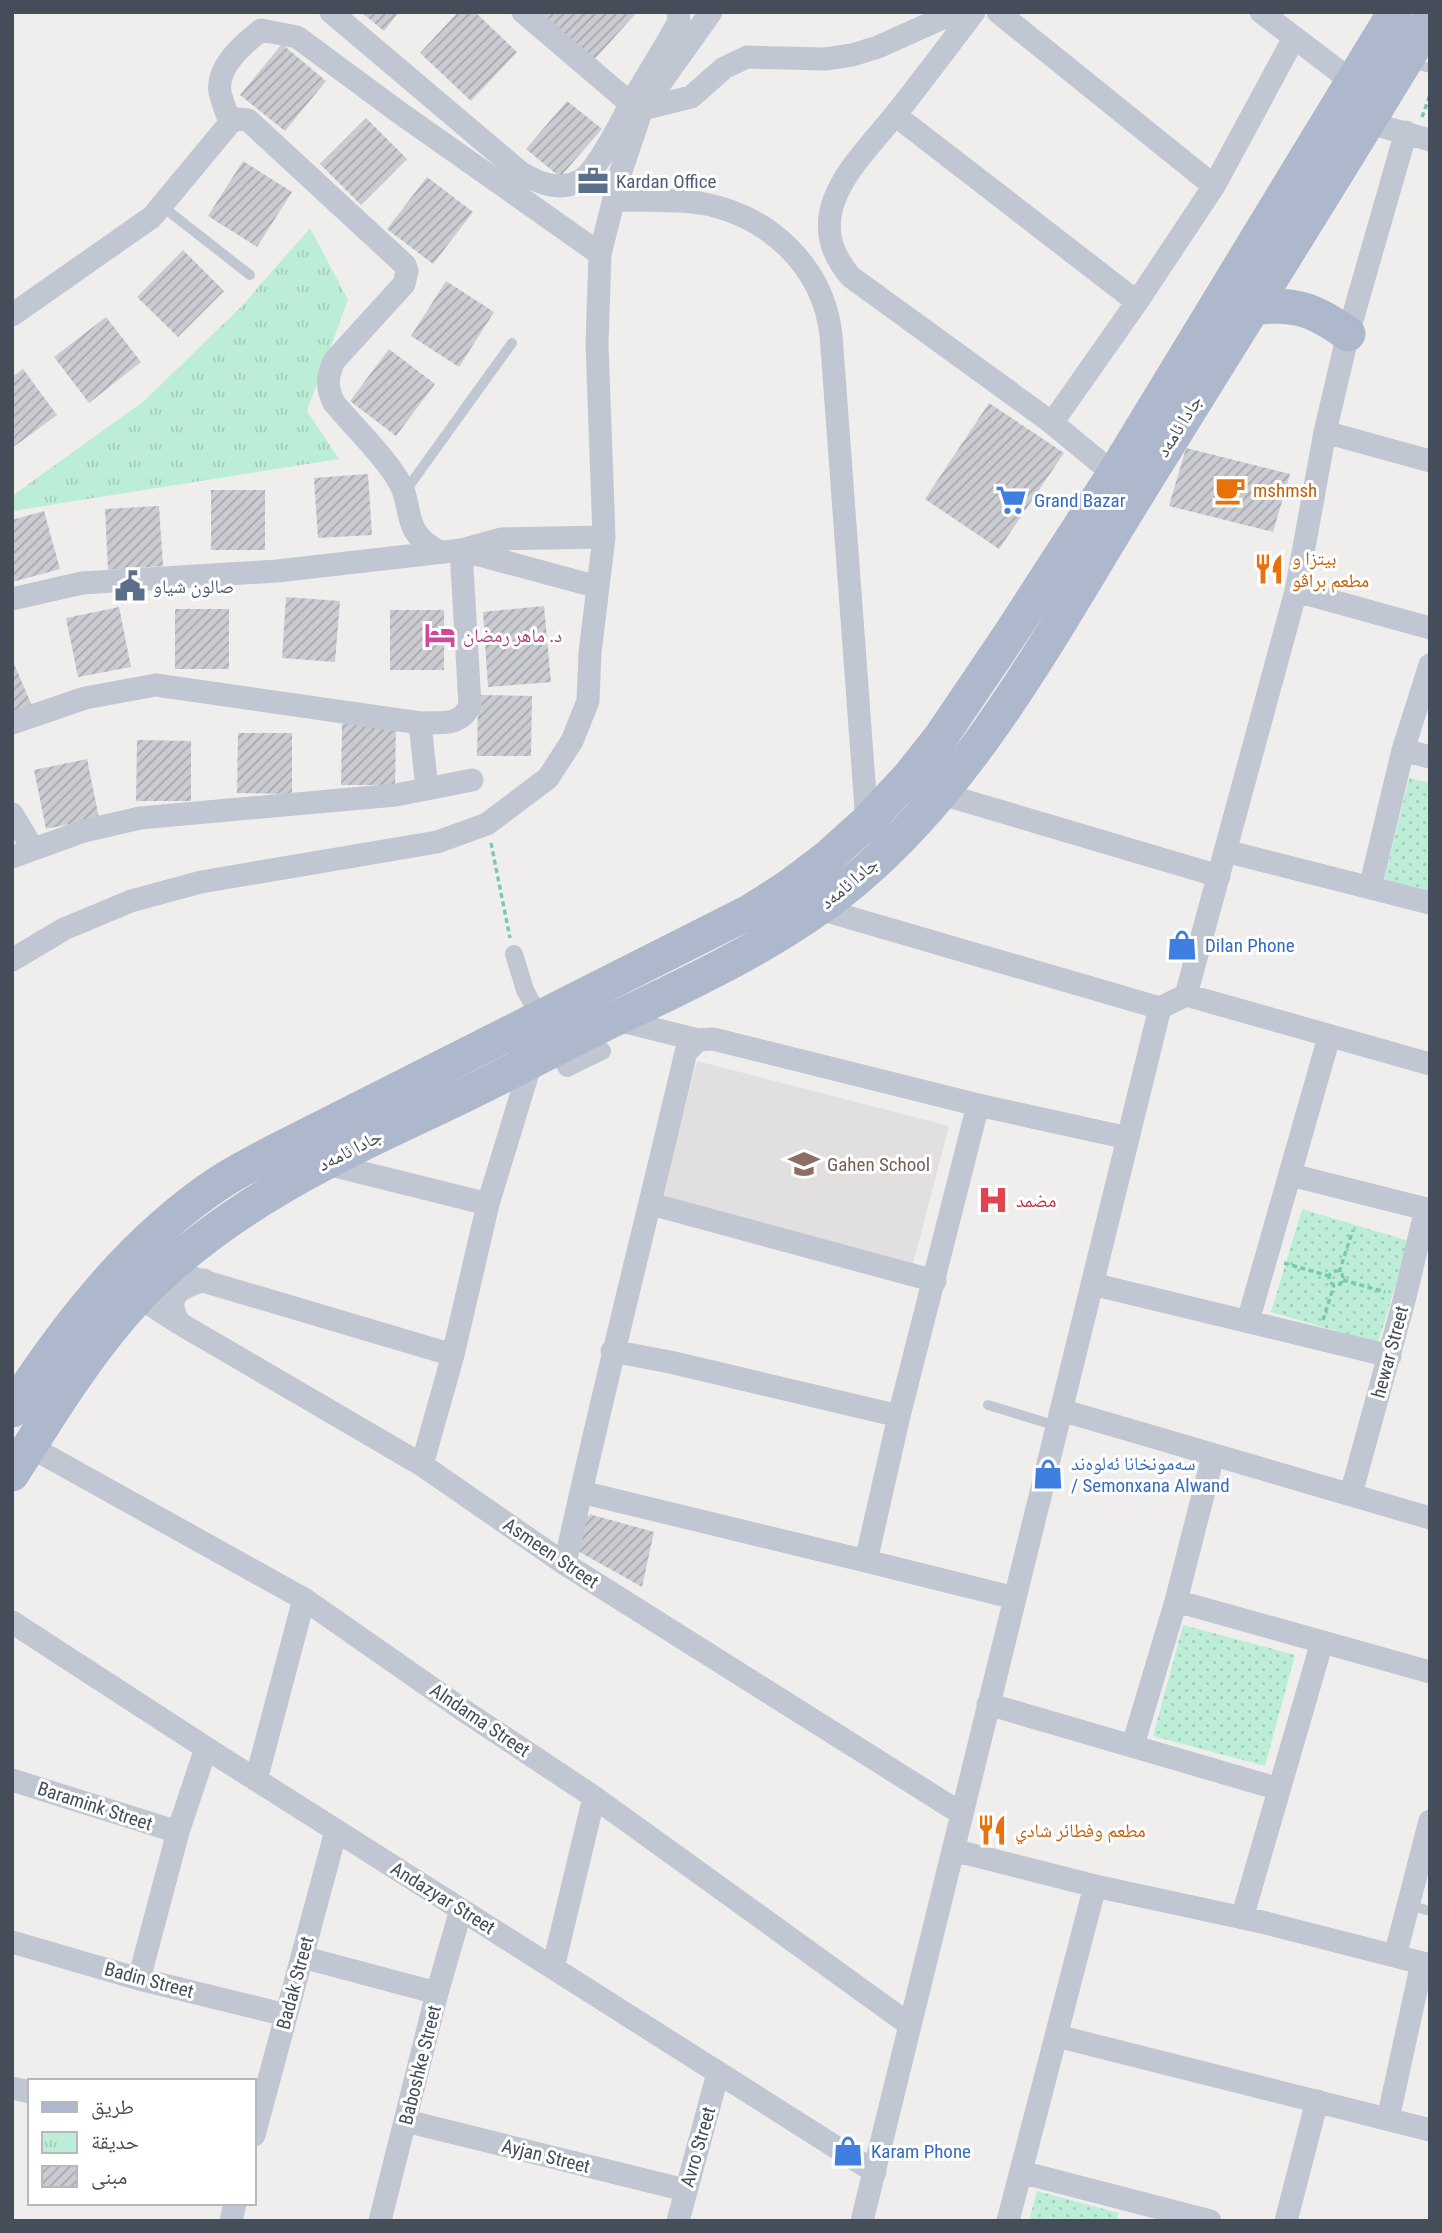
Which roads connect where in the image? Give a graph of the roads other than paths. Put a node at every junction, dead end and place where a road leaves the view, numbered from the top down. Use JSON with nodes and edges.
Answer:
{"nodes":[{"id":1,"x":331,"y":12,"type":"edge"},
{"id":2,"x":523,"y":12,"type":"edge"},
{"id":3,"x":678,"y":12,"type":"edge"},
{"id":4,"x":711,"y":12,"type":"edge"},
{"id":5,"x":956,"y":12,"type":"edge"},
{"id":6,"x":974,"y":12,"type":"edge"},
{"id":7,"x":998,"y":12,"type":"edge"},
{"id":8,"x":1261,"y":12,"type":"edge"},
{"id":9,"x":1395,"y":12,"type":"edge"},
{"id":10,"x":1430,"y":20,"type":"edge"},
{"id":11,"x":1294,"y":38,"type":"junction"},
{"id":12,"x":1418,"y":64,"type":"edge"},
{"id":13,"x":1354,"y":83,"type":"junction"},
{"id":14,"x":637,"y":106,"type":"junction"},
{"id":15,"x":895,"y":115,"type":"junction"},
{"id":16,"x":230,"y":123,"type":"junction"},
{"id":17,"x":1368,"y":123,"type":"junction"},
{"id":18,"x":1420,"y":133,"type":"edge"},
{"id":19,"x":1214,"y":186,"type":"junction"},
{"id":20,"x":614,"y":200,"type":"junction"},
{"id":21,"x":163,"y":206,"type":"junction"},
{"id":22,"x":600,"y":254,"type":"junction"},
{"id":23,"x":250,"y":275,"type":"dead end"},
{"id":24,"x":1137,"y":302,"type":"junction"},
{"id":25,"x":1253,"y":309,"type":"junction"},
{"id":26,"x":12,"y":315,"type":"edge"},
{"id":27,"x":1348,"y":334,"type":"junction"},
{"id":28,"x":512,"y":343,"type":"dead end"},
{"id":29,"x":1052,"y":423,"type":"junction"},
{"id":30,"x":1325,"y":432,"type":"junction"},
{"id":31,"x":1430,"y":461,"type":"edge"},
{"id":32,"x":1114,"y":474,"type":"junction"},
{"id":33,"x":404,"y":493,"type":"junction"},
{"id":34,"x":604,"y":537,"type":"junction"},
{"id":35,"x":451,"y":551,"type":"junction"},
{"id":36,"x":598,"y":587,"type":"junction"},
{"id":37,"x":1296,"y":591,"type":"junction"},
{"id":38,"x":12,"y":599,"type":"edge"},
{"id":39,"x":1430,"y":628,"type":"edge"},
{"id":40,"x":1430,"y":665,"type":"edge"},
{"id":41,"x":12,"y":723,"type":"edge"},
{"id":42,"x":420,"y":723,"type":"junction"},
{"id":43,"x":1403,"y":750,"type":"junction"},
{"id":44,"x":1430,"y":757,"type":"edge"},
{"id":45,"x":472,"y":780,"type":"dead end"},
{"id":46,"x":427,"y":789,"type":"junction"},
{"id":47,"x":942,"y":794,"type":"junction"},
{"id":48,"x":12,"y":814,"type":"edge"},
{"id":49,"x":867,"y":822,"type":"junction"},
{"id":50,"x":1225,"y":851,"type":"junction"},
{"id":51,"x":23,"y":853,"type":"edge"},
{"id":52,"x":1219,"y":876,"type":"junction"},
{"id":53,"x":1370,"y":888,"type":"junction"},
{"id":54,"x":1430,"y":903,"type":"edge"},
{"id":55,"x":820,"y":909,"type":"junction"},
{"id":56,"x":514,"y":954,"type":"road end"},
{"id":57,"x":12,"y":960,"type":"edge"},
{"id":58,"x":1186,"y":995,"type":"junction"},
{"id":59,"x":1160,"y":1008,"type":"junction"},
{"id":60,"x":608,"y":1035,"type":"junction"},
{"id":61,"x":1329,"y":1037,"type":"junction"},
{"id":62,"x":698,"y":1040,"type":"junction"},
{"id":63,"x":531,"y":1063,"type":"junction"},
{"id":64,"x":1430,"y":1064,"type":"edge"},
{"id":65,"x":978,"y":1104,"type":"junction"},
{"id":66,"x":1128,"y":1138,"type":"junction"},
{"id":67,"x":323,"y":1163,"type":"junction"},
{"id":68,"x":1291,"y":1175,"type":"junction"},
{"id":69,"x":488,"y":1204,"type":"junction"},
{"id":70,"x":651,"y":1204,"type":"junction"},
{"id":71,"x":1428,"y":1210,"type":"edge"},
{"id":72,"x":166,"y":1270,"type":"junction"},
{"id":73,"x":204,"y":1280,"type":"junction"},
{"id":74,"x":934,"y":1281,"type":"junction"},
{"id":75,"x":1092,"y":1284,"type":"junction"},
{"id":76,"x":139,"y":1297,"type":"junction"},
{"id":77,"x":1248,"y":1321,"type":"junction"},
{"id":78,"x":179,"y":1323,"type":"junction"},
{"id":79,"x":64,"y":1334,"type":"junction"},
{"id":80,"x":612,"y":1351,"type":"junction"},
{"id":81,"x":453,"y":1354,"type":"junction"},
{"id":82,"x":91,"y":1355,"type":"junction"},
{"id":83,"x":1390,"y":1356,"type":"junction"},
{"id":84,"x":21,"y":1396,"type":"edge"},
{"id":85,"x":58,"y":1402,"type":"junction"},
{"id":86,"x":988,"y":1405,"type":"dead end"},
{"id":87,"x":899,"y":1416,"type":"junction"},
{"id":88,"x":1059,"y":1418,"type":"junction"},
{"id":89,"x":1213,"y":1456,"type":"junction"},
{"id":90,"x":21,"y":1460,"type":"edge"},
{"id":91,"x":422,"y":1465,"type":"junction"},
{"id":92,"x":581,"y":1492,"type":"junction"},
{"id":93,"x":1351,"y":1494,"type":"junction"},
{"id":94,"x":1430,"y":1518,"type":"edge"},
{"id":95,"x":866,"y":1561,"type":"junction"},
{"id":96,"x":565,"y":1564,"type":"junction"},
{"id":97,"x":1015,"y":1598,"type":"junction"},
{"id":98,"x":304,"y":1599,"type":"junction"},
{"id":99,"x":1176,"y":1601,"type":"junction"},
{"id":100,"x":12,"y":1622,"type":"edge"},
{"id":101,"x":1322,"y":1642,"type":"junction"},
{"id":102,"x":1430,"y":1671,"type":"edge"},
{"id":103,"x":989,"y":1704,"type":"junction"},
{"id":104,"x":1133,"y":1745,"type":"junction"},
{"id":105,"x":206,"y":1748,"type":"junction"},
{"id":106,"x":12,"y":1780,"type":"edge"},
{"id":107,"x":256,"y":1780,"type":"junction"},
{"id":108,"x":1279,"y":1789,"type":"junction"},
{"id":109,"x":594,"y":1797,"type":"junction"},
{"id":110,"x":962,"y":1814,"type":"junction"},
{"id":111,"x":1430,"y":1821,"type":"edge"},
{"id":112,"x":336,"y":1831,"type":"junction"},
{"id":113,"x":178,"y":1832,"type":"junction"},
{"id":114,"x":953,"y":1850,"type":"junction"},
{"id":115,"x":1095,"y":1886,"type":"junction"},
{"id":116,"x":1419,"y":1908,"type":"edge"},
{"id":117,"x":461,"y":1910,"type":"junction"},
{"id":118,"x":1242,"y":1918,"type":"junction"},
{"id":119,"x":12,"y":1942,"type":"edge"},
{"id":120,"x":1395,"y":1956,"type":"junction"},
{"id":121,"x":302,"y":1957,"type":"junction"},
{"id":122,"x":1426,"y":1964,"type":"edge"},
{"id":123,"x":553,"y":1968,"type":"junction"},
{"id":124,"x":139,"y":1979,"type":"junction"},
{"id":125,"x":437,"y":1993,"type":"junction"},
{"id":126,"x":286,"y":2015,"type":"junction"},
{"id":127,"x":910,"y":2025,"type":"junction"},
{"id":128,"x":1057,"y":2036,"type":"junction"},
{"id":129,"x":718,"y":2073,"type":"junction"},
{"id":130,"x":1317,"y":2101,"type":"junction"},
{"id":131,"x":1388,"y":2119,"type":"junction"},
{"id":132,"x":406,"y":2121,"type":"junction"},
{"id":133,"x":256,"y":2128,"type":"edge"},
{"id":134,"x":1430,"y":2130,"type":"edge"},
{"id":135,"x":875,"y":2172,"type":"junction"},
{"id":136,"x":1021,"y":2172,"type":"junction"},
{"id":137,"x":685,"y":2190,"type":"junction"},
{"id":138,"x":1136,"y":2211,"type":"edge"},
{"id":139,"x":380,"y":2221,"type":"edge"},
{"id":140,"x":678,"y":2221,"type":"edge"},
{"id":141,"x":862,"y":2221,"type":"edge"},
{"id":142,"x":1008,"y":2221,"type":"edge"},
{"id":143,"x":1210,"y":2221,"type":"edge"},
{"id":144,"x":1286,"y":2221,"type":"edge"}],
"edges":[{"from":1,"to":14,"type":"street"},
{"from":2,"to":14,"type":"street"},
{"from":3,"to":14,"type":"street"},
{"from":4,"to":14,"type":"street"},
{"from":5,"to":14,"type":"street"},
{"from":6,"to":15,"type":"street"},
{"from":7,"to":19,"type":"street"},
{"from":8,"to":11,"type":"street"},
{"from":9,"to":13,"type":"main road","name":"جادا ئامەد"},
{"from":10,"to":12,"type":"main road","name":"جادا ئامەد"},
{"from":11,"to":13,"type":"street"},
{"from":11,"to":19,"type":"street"},
{"from":12,"to":17,"type":"main road","name":"جادا ئامەد"},
{"from":13,"to":32,"type":"main road","name":"جادا ئامەد"},
{"from":14,"to":20,"type":"street"},
{"from":15,"to":24,"type":"street"},
{"from":15,"to":29,"type":"street"},
{"from":16,"to":21,"type":"street"},
{"from":16,"to":22,"type":"street"},
{"from":16,"to":33,"type":"street"},
{"from":17,"to":18,"type":"street"},
{"from":17,"to":25,"type":"main road","name":"جادا ئامەد"},
{"from":18,"to":27,"type":"street"},
{"from":19,"to":24,"type":"street"},
{"from":20,"to":22,"type":"street"},
{"from":20,"to":49,"type":"street"},
{"from":21,"to":23,"type":"lane"},
{"from":21,"to":26,"type":"street"},
{"from":22,"to":34,"type":"street"},
{"from":24,"to":29,"type":"street"},
{"from":25,"to":27,"type":"main road"},
{"from":25,"to":47,"type":"main road","name":"جادا ئامەد"},
{"from":27,"to":30,"type":"street"},
{"from":28,"to":33,"type":"lane"},
{"from":29,"to":32,"type":"street"},
{"from":30,"to":31,"type":"street"},
{"from":30,"to":37,"type":"street"},
{"from":32,"to":49,"type":"main road","name":"جادا ئامەد"},
{"from":33,"to":35,"type":"street"},
{"from":34,"to":35,"type":"street"},
{"from":34,"to":36,"type":"street"},
{"from":35,"to":36,"type":"street"},
{"from":35,"to":38,"type":"street"},
{"from":35,"to":42,"type":"street"},
{"from":36,"to":57,"type":"street"},
{"from":37,"to":39,"type":"street"},
{"from":37,"to":50,"type":"street"},
{"from":40,"to":43,"type":"street"},
{"from":41,"to":42,"type":"street"},
{"from":42,"to":46,"type":"street"},
{"from":43,"to":44,"type":"street"},
{"from":43,"to":53,"type":"street"},
{"from":45,"to":46,"type":"street"},
{"from":46,"to":51,"type":"street"},
{"from":47,"to":52,"type":"street"},
{"from":47,"to":55,"type":"main road","name":"جادا ئامەد"},
{"from":48,"to":51,"type":"street"},
{"from":49,"to":79,"type":"main road","name":"جادا ئامەد"},
{"from":50,"to":52,"type":"street"},
{"from":50,"to":53,"type":"street"},
{"from":52,"to":58,"type":"street"},
{"from":53,"to":54,"type":"street"},
{"from":55,"to":59,"type":"street"},
{"from":55,"to":60,"type":"main road","name":"جادا ئامەد"},
{"from":56,"to":60,"type":"street"},
{"from":58,"to":59,"type":"street"},
{"from":58,"to":61,"type":"street"},
{"from":59,"to":66,"type":"street"},
{"from":60,"to":62,"type":"street"},
{"from":60,"to":63,"type":"main road","name":"جادا ئامەد"},
{"from":61,"to":64,"type":"street"},
{"from":61,"to":68,"type":"street"},
{"from":62,"to":65,"type":"street"},
{"from":62,"to":70,"type":"street"},
{"from":63,"to":67,"type":"main road","name":"جادا ئامەد"},
{"from":63,"to":69,"type":"street"},
{"from":65,"to":66,"type":"street"},
{"from":65,"to":74,"type":"street"},
{"from":66,"to":75,"type":"street"},
{"from":67,"to":69,"type":"street"},
{"from":67,"to":72,"type":"main road","name":"جادا ئامەد"},
{"from":68,"to":71,"type":"street"},
{"from":68,"to":77,"type":"street"},
{"from":69,"to":81,"type":"street"},
{"from":70,"to":74,"type":"street"},
{"from":70,"to":80,"type":"street"},
{"from":71,"to":83,"type":"street","name":"hewar Street"},
{"from":72,"to":73,"type":"street"},
{"from":72,"to":76,"type":"main road","name":"جادا ئامەد"},
{"from":73,"to":78,"type":"street"},
{"from":73,"to":81,"type":"street"},
{"from":74,"to":87,"type":"street"},
{"from":75,"to":77,"type":"street"},
{"from":75,"to":88,"type":"street"},
{"from":76,"to":78,"type":"street","name":"Asmeen Street"},
{"from":76,"to":82,"type":"main road","name":"جادا ئامەد"},
{"from":77,"to":83,"type":"street"},
{"from":78,"to":91,"type":"street","name":"Asmeen Street"},
{"from":79,"to":82,"type":"main road"},
{"from":79,"to":84,"type":"main road","name":"جادا ئامەد"},
{"from":80,"to":87,"type":"street"},
{"from":80,"to":92,"type":"street"},
{"from":81,"to":91,"type":"street"},
{"from":82,"to":85,"type":"main road","name":"جادا ئامەد"},
{"from":83,"to":93,"type":"street","name":"hewar Street"},
{"from":84,"to":85,"type":"main road"},
{"from":85,"to":90,"type":"main road","name":"جادا ئامەد"},
{"from":86,"to":88,"type":"lane"},
{"from":87,"to":95,"type":"street"},
{"from":88,"to":89,"type":"street"},
{"from":88,"to":97,"type":"street"},
{"from":89,"to":93,"type":"street"},
{"from":89,"to":99,"type":"street"},
{"from":90,"to":98,"type":"street","name":"Alndama Street"},
{"from":91,"to":96,"type":"street","name":"Asmeen Street"},
{"from":92,"to":95,"type":"street"},
{"from":92,"to":96,"type":"street"},
{"from":93,"to":94,"type":"street"},
{"from":95,"to":97,"type":"street"},
{"from":96,"to":110,"type":"street","name":"Asmeen Street"},
{"from":97,"to":103,"type":"street"},
{"from":98,"to":107,"type":"street"},
{"from":98,"to":109,"type":"street","name":"Alndama Street"},
{"from":99,"to":101,"type":"street"},
{"from":99,"to":104,"type":"street"},
{"from":100,"to":105,"type":"street","name":"Andazyar Street"},
{"from":101,"to":102,"type":"street"},
{"from":101,"to":108,"type":"street"},
{"from":103,"to":104,"type":"street"},
{"from":103,"to":110,"type":"street"},
{"from":104,"to":108,"type":"street"},
{"from":105,"to":107,"type":"street","name":"Andazyar Street"},
{"from":105,"to":113,"type":"street"},
{"from":106,"to":113,"type":"street","name":"Baramink Street"},
{"from":107,"to":112,"type":"street","name":"Andazyar Street"},
{"from":108,"to":118,"type":"street"},
{"from":109,"to":123,"type":"street"},
{"from":109,"to":127,"type":"street","name":"Alndama Street"},
{"from":110,"to":114,"type":"street"},
{"from":111,"to":116,"type":"street"},
{"from":112,"to":117,"type":"street","name":"Andazyar Street"},
{"from":112,"to":121,"type":"street","name":"Badak Street"},
{"from":113,"to":124,"type":"street"},
{"from":114,"to":115,"type":"street"},
{"from":114,"to":127,"type":"street"},
{"from":115,"to":118,"type":"street"},
{"from":115,"to":128,"type":"street"},
{"from":116,"to":120,"type":"street"},
{"from":117,"to":123,"type":"street","name":"Andazyar Street"},
{"from":117,"to":125,"type":"street","name":"Baboshke Street"},
{"from":118,"to":120,"type":"street"},
{"from":119,"to":124,"type":"street","name":"Badin Street"},
{"from":120,"to":122,"type":"street"},
{"from":121,"to":125,"type":"street"},
{"from":121,"to":126,"type":"street","name":"Badak Street"},
{"from":122,"to":131,"type":"street"},
{"from":123,"to":129,"type":"street","name":"Andazyar Street"},
{"from":124,"to":126,"type":"street","name":"Badin Street"},
{"from":125,"to":132,"type":"street","name":"Baboshke Street"},
{"from":126,"to":133,"type":"street","name":"Badak Street"},
{"from":127,"to":135,"type":"street"},
{"from":128,"to":130,"type":"street"},
{"from":128,"to":136,"type":"street"},
{"from":129,"to":135,"type":"street","name":"Andazyar Street"},
{"from":129,"to":137,"type":"street","name":"Avro Street"},
{"from":130,"to":131,"type":"street"},
{"from":130,"to":144,"type":"street"},
{"from":131,"to":134,"type":"street"},
{"from":132,"to":137,"type":"street","name":"Ayjan Street"},
{"from":132,"to":139,"type":"street","name":"Baboshke Street"},
{"from":135,"to":141,"type":"street"},
{"from":136,"to":138,"type":"street"},
{"from":136,"to":142,"type":"street"},
{"from":137,"to":140,"type":"street","name":"Avro Street"},
{"from":138,"to":143,"type":"street"}]}
